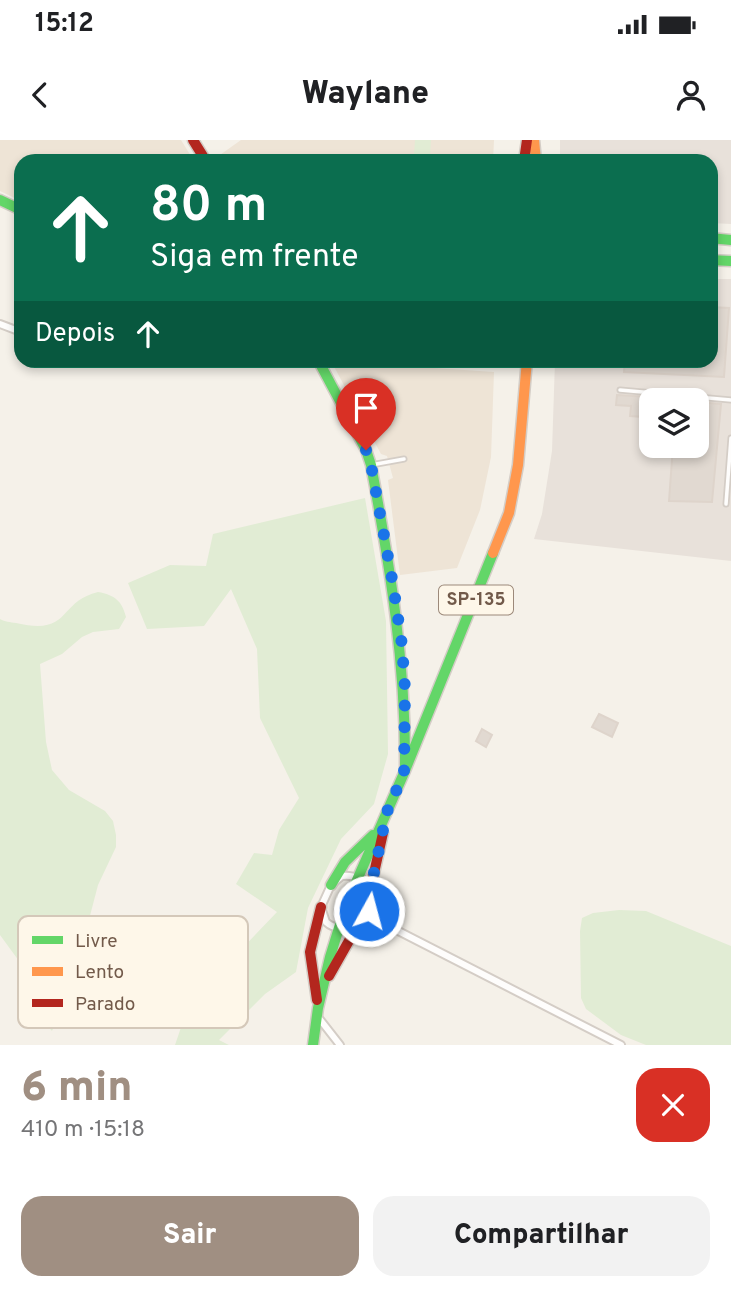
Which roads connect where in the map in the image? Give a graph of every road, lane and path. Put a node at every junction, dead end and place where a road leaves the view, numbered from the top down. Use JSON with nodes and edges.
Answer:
{"nodes":[{"id":1,"x":322,"y":368,"type":"edge"},
{"id":2,"x":526,"y":368,"type":"edge"},
{"id":3,"x":620,"y":390,"type":"dead end"},
{"id":4,"x":731,"y":400,"type":"edge"},
{"id":5,"x":731,"y":438,"type":"edge"},
{"id":6,"x":404,"y":459,"type":"dead end"},
{"id":7,"x":371,"y":465,"type":"junction"},
{"id":8,"x":726,"y":504,"type":"dead end"},
{"id":9,"x":404,"y":773,"type":"junction"},
{"id":10,"x":381,"y":825,"type":"junction"},
{"id":11,"x":357,"y":878,"type":"junction"},
{"id":12,"x":331,"y":885,"type":"junction"},
{"id":13,"x":370,"y":891,"type":"junction"},
{"id":14,"x":321,"y":907,"type":"junction"},
{"id":15,"x":366,"y":918,"type":"junction"},
{"id":16,"x":338,"y":928,"type":"junction"},
{"id":17,"x":323,"y":988,"type":"junction"},
{"id":18,"x":318,"y":1011,"type":"junction"},
{"id":19,"x":313,"y":1045,"type":"edge"},
{"id":20,"x":340,"y":1045,"type":"edge"},
{"id":21,"x":621,"y":1045,"type":"edge"}],
"edges":[{"from":1,"to":7,"type":"main road"},
{"from":2,"to":9,"type":"main road","number":"SP-135"},
{"from":3,"to":4,"type":"lane"},
{"from":5,"to":8,"type":"lane"},
{"from":6,"to":7,"type":"lane"},
{"from":7,"to":9,"type":"main road"},
{"from":9,"to":10,"type":"main road","number":"SP-135"},
{"from":10,"to":11,"type":"main road","number":"SP-135"},
{"from":10,"to":12,"type":"main road"},
{"from":10,"to":13,"type":"main road"},
{"from":11,"to":12,"type":"street"},
{"from":11,"to":13,"type":"street"},
{"from":11,"to":16,"type":"main road","number":"SP-135"},
{"from":12,"to":14,"type":"street"},
{"from":13,"to":15,"type":"street"},
{"from":14,"to":16,"type":"street"},
{"from":14,"to":18,"type":"main road"},
{"from":15,"to":16,"type":"street"},
{"from":15,"to":17,"type":"main road"},
{"from":15,"to":21,"type":"street"},
{"from":16,"to":17,"type":"main road","number":"SP-135"},
{"from":17,"to":18,"type":"main road","number":"SP-135"},
{"from":18,"to":19,"type":"main road","number":"SP-135"},
{"from":18,"to":20,"type":"street"}]}
